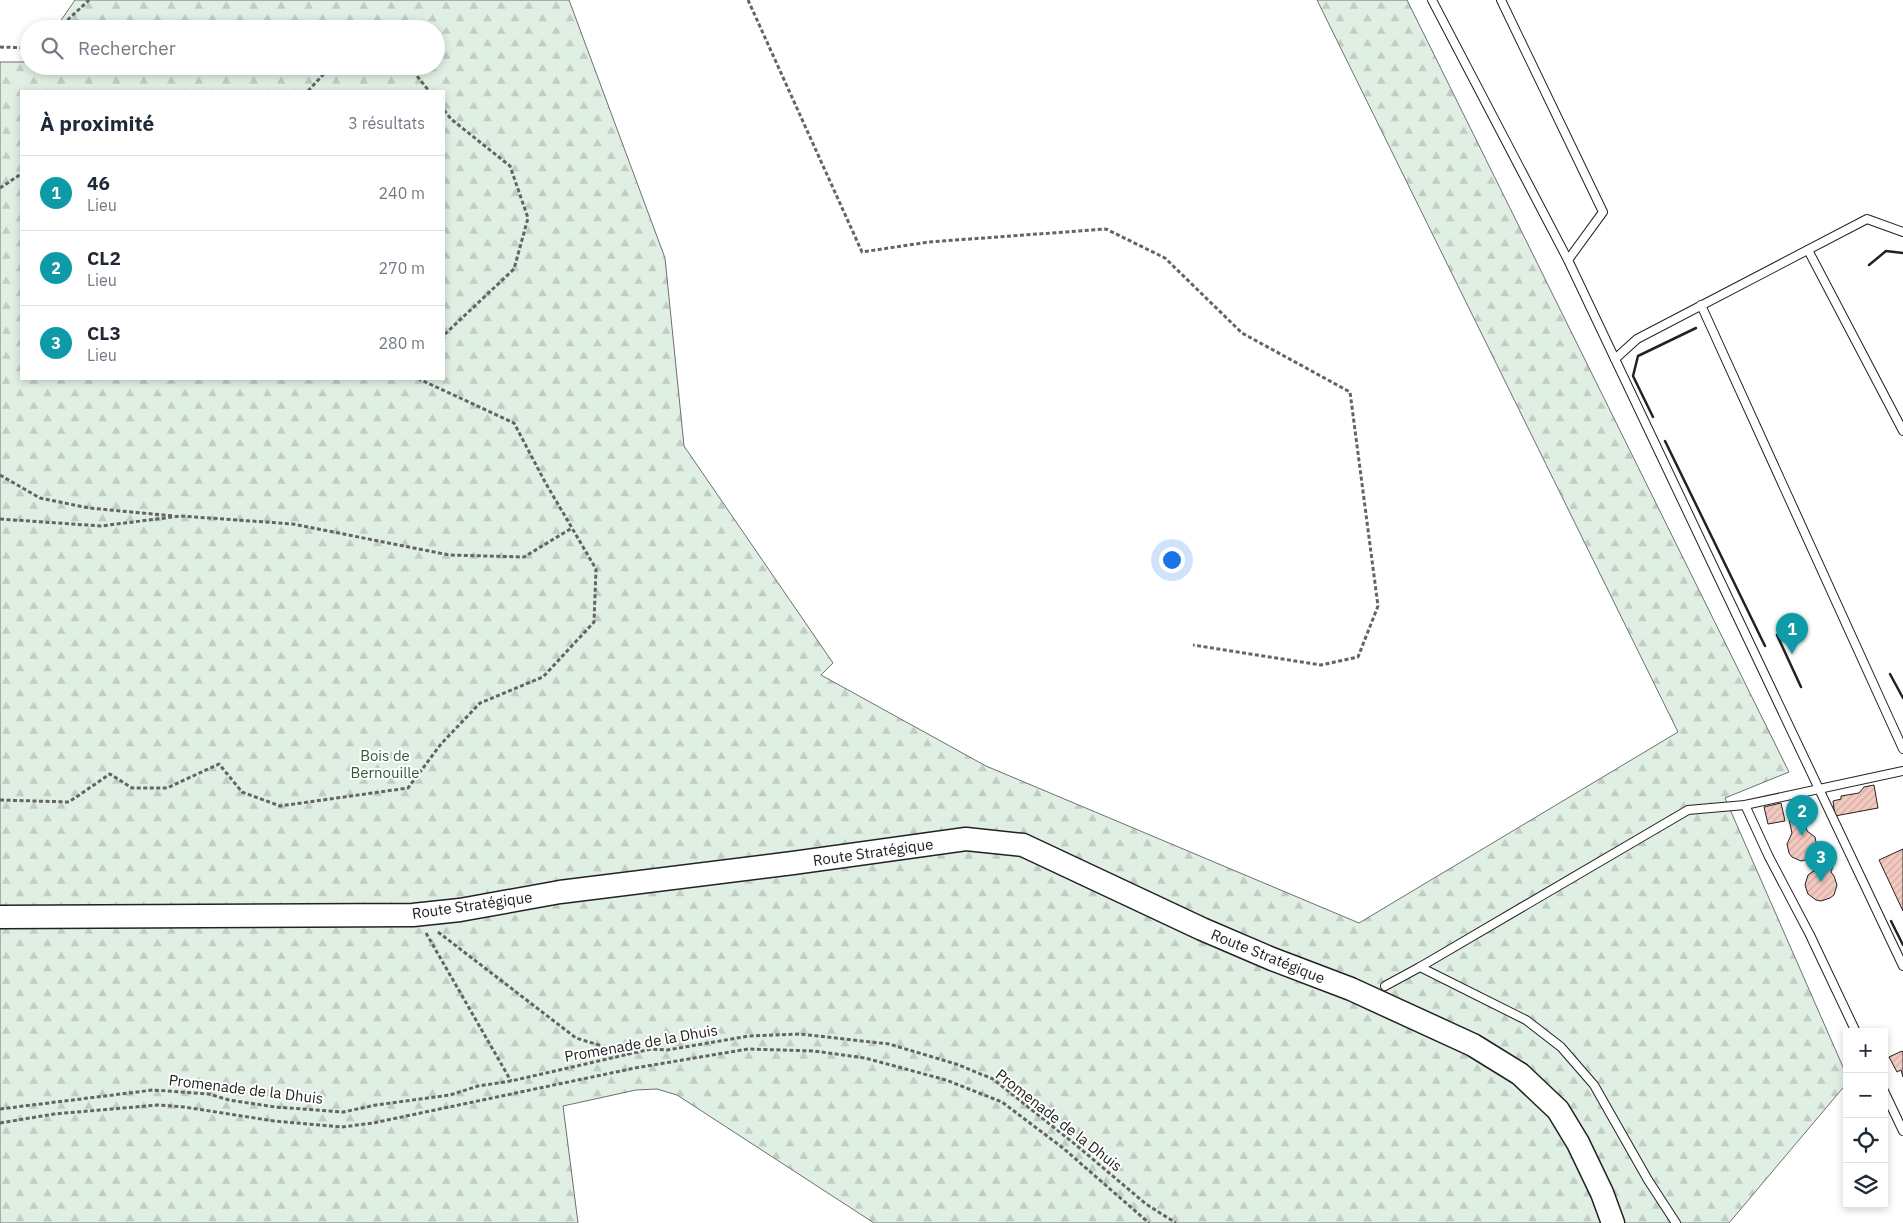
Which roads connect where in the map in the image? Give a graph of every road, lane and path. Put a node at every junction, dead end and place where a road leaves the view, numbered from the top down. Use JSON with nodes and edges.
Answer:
{"nodes":[{"id":1,"x":89,"y":0,"type":"edge"},
{"id":2,"x":748,"y":0,"type":"edge"},
{"id":3,"x":1432,"y":0,"type":"edge"},
{"id":4,"x":1501,"y":0,"type":"edge"},
{"id":5,"x":68,"y":20,"type":"edge"},
{"id":6,"x":0,"y":47,"type":"edge"},
{"id":7,"x":20,"y":48,"type":"edge"},
{"id":8,"x":323,"y":75,"type":"edge"},
{"id":9,"x":416,"y":75,"type":"edge"},
{"id":10,"x":309,"y":90,"type":"edge"},
{"id":11,"x":428,"y":90,"type":"edge"},
{"id":12,"x":445,"y":111,"type":"edge"},
{"id":13,"x":20,"y":175,"type":"edge"},
{"id":14,"x":0,"y":188,"type":"edge"},
{"id":15,"x":1903,"y":232,"type":"edge"},
{"id":16,"x":1808,"y":250,"type":"junction"},
{"id":17,"x":1568,"y":260,"type":"junction"},
{"id":18,"x":1701,"y":305,"type":"junction"},
{"id":19,"x":445,"y":334,"type":"edge"},
{"id":20,"x":1615,"y":358,"type":"junction"},
{"id":21,"x":428,"y":381,"type":"edge"},
{"id":22,"x":1903,"y":431,"type":"edge"},
{"id":23,"x":0,"y":475,"type":"edge"},
{"id":24,"x":181,"y":516,"type":"junction"},
{"id":25,"x":0,"y":520,"type":"edge"},
{"id":26,"x":572,"y":528,"type":"junction"},
{"id":27,"x":1193,"y":645,"type":"dead end"},
{"id":28,"x":1903,"y":749,"type":"edge"},
{"id":29,"x":1903,"y":772,"type":"edge"},
{"id":30,"x":1819,"y":789,"type":"junction"},
{"id":31,"x":0,"y":800,"type":"edge"},
{"id":32,"x":1746,"y":805,"type":"junction"},
{"id":33,"x":415,"y":915,"type":"junction"},
{"id":34,"x":0,"y":917,"type":"edge"},
{"id":35,"x":1903,"y":966,"type":"edge"},
{"id":36,"x":1420,"y":968,"type":"junction"},
{"id":37,"x":1385,"y":986,"type":"dead end"},
{"id":38,"x":1854,"y":1028,"type":"edge"},
{"id":39,"x":629,"y":1054,"type":"junction"},
{"id":40,"x":511,"y":1081,"type":"junction"},
{"id":41,"x":1888,"y":1099,"type":"edge"},
{"id":42,"x":0,"y":1109,"type":"edge"},
{"id":43,"x":0,"y":1123,"type":"edge"},
{"id":44,"x":1903,"y":1131,"type":"edge"},
{"id":45,"x":1149,"y":1223,"type":"edge"},
{"id":46,"x":1176,"y":1223,"type":"edge"},
{"id":47,"x":1613,"y":1223,"type":"edge"},
{"id":48,"x":1676,"y":1223,"type":"edge"}],
"edges":[{"from":1,"to":5,"type":"path"},
{"from":2,"to":27,"type":"path"},
{"from":3,"to":17,"type":"lane"},
{"from":4,"to":17,"type":"lane"},
{"from":6,"to":7,"type":"path"},
{"from":8,"to":10,"type":"path"},
{"from":9,"to":11,"type":"path"},
{"from":12,"to":19,"type":"path"},
{"from":13,"to":14,"type":"path"},
{"from":15,"to":16,"type":"lane"},
{"from":16,"to":18,"type":"lane"},
{"from":16,"to":22,"type":"lane"},
{"from":17,"to":20,"type":"lane"},
{"from":18,"to":20,"type":"lane"},
{"from":18,"to":28,"type":"lane"},
{"from":20,"to":30,"type":"lane"},
{"from":21,"to":26,"type":"path"},
{"from":23,"to":24,"type":"path"},
{"from":24,"to":25,"type":"path"},
{"from":24,"to":26,"type":"path"},
{"from":26,"to":31,"type":"path"},
{"from":29,"to":30,"type":"lane"},
{"from":30,"to":32,"type":"lane"},
{"from":30,"to":35,"type":"lane"},
{"from":32,"to":36,"type":"lane"},
{"from":32,"to":38,"type":"lane"},
{"from":33,"to":34,"type":"street","name":"Route Stratégique"},
{"from":33,"to":39,"type":"path"},
{"from":33,"to":40,"type":"path"},
{"from":33,"to":47,"type":"street","name":"Route Stratégique"},
{"from":36,"to":37,"type":"lane"},
{"from":36,"to":48,"type":"lane"},
{"from":39,"to":40,"type":"path","name":"Promenade de la Dhuis"},
{"from":39,"to":46,"type":"path","name":"Promenade de la Dhuis"},
{"from":40,"to":42,"type":"path","name":"Promenade de la Dhuis"},
{"from":41,"to":44,"type":"lane"},
{"from":43,"to":45,"type":"path","name":"Promenade de la Dhuis"}]}
